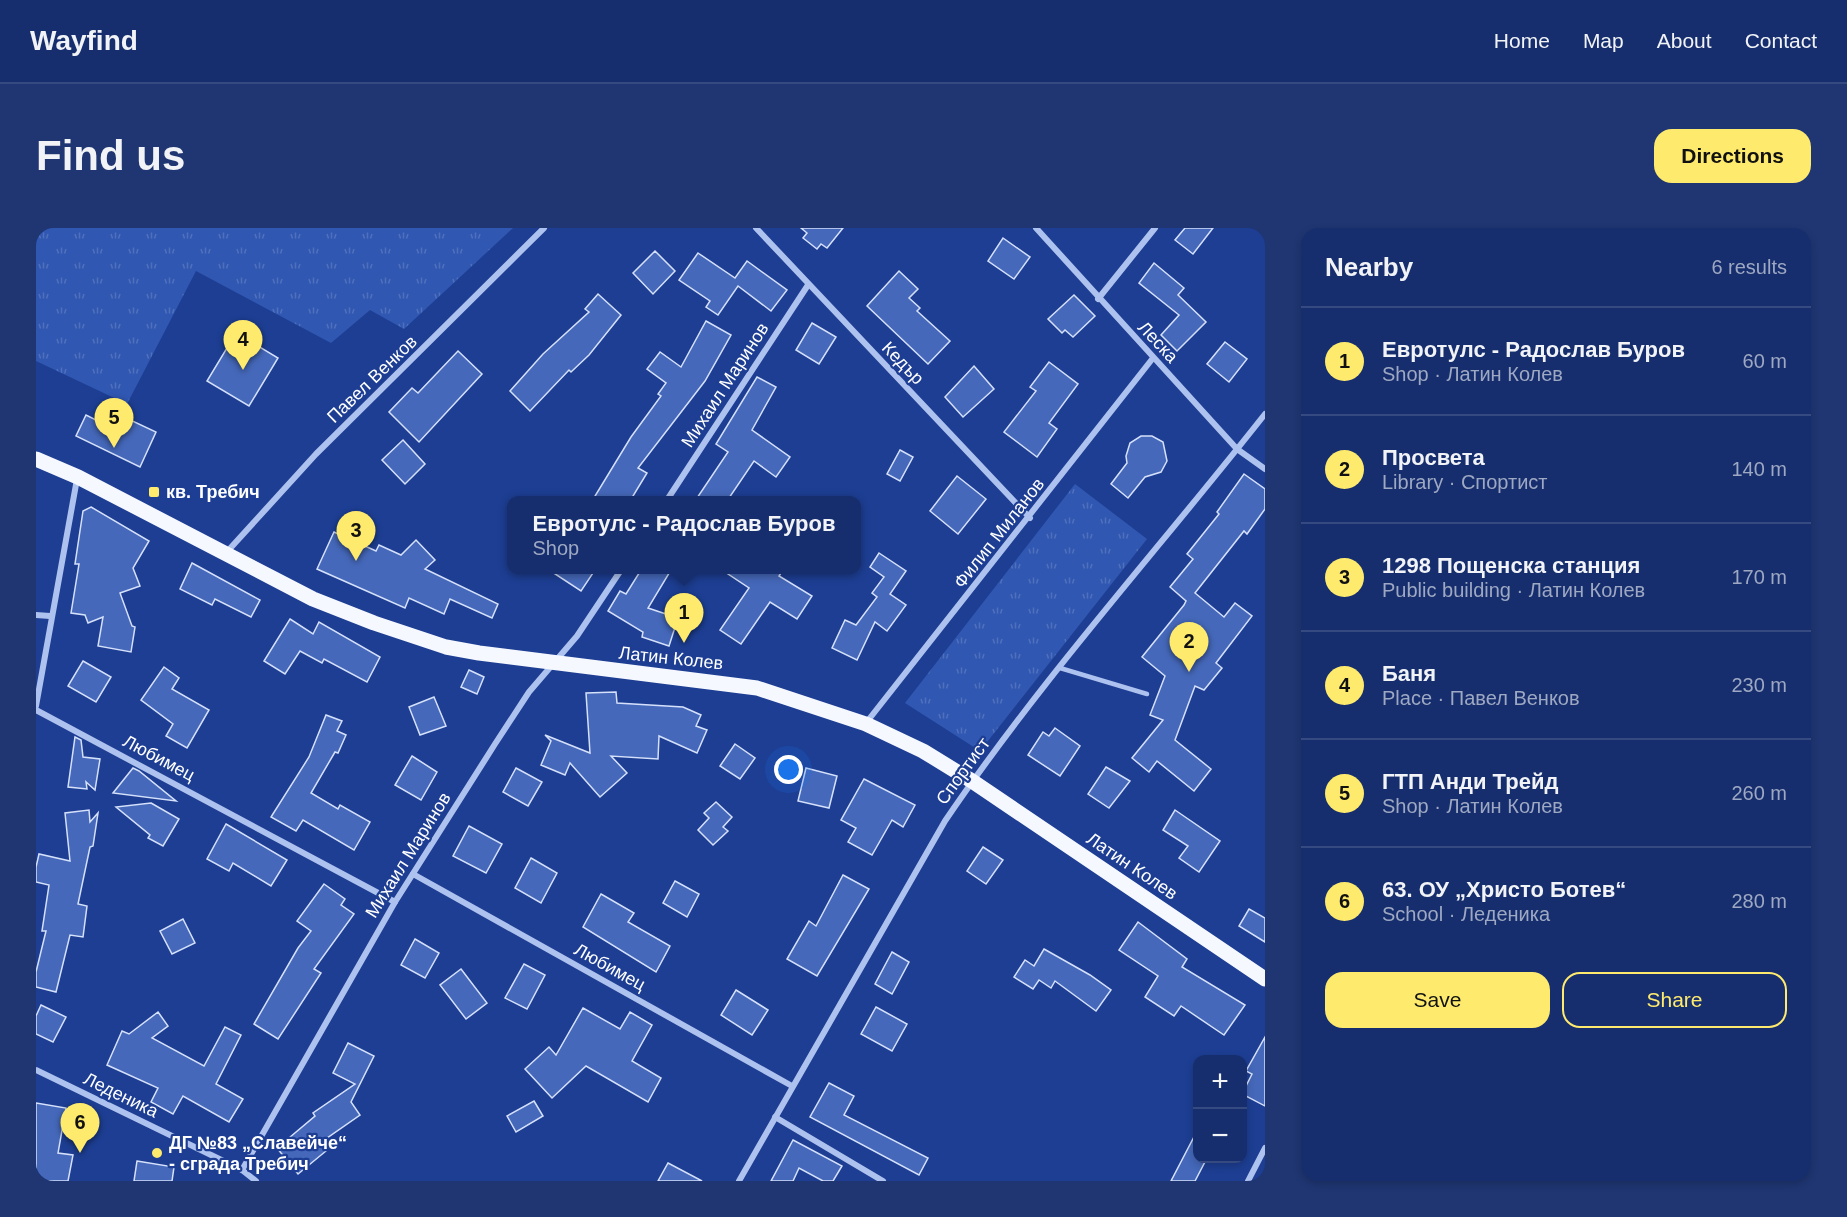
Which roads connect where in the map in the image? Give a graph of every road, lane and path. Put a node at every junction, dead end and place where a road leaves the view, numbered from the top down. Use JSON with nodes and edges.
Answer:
{"nodes":[{"id":1,"x":544,"y":228,"type":"edge"},
{"id":2,"x":756,"y":228,"type":"edge"},
{"id":3,"x":1036,"y":228,"type":"edge"},
{"id":4,"x":1155,"y":228,"type":"edge"},
{"id":5,"x":808,"y":285,"type":"junction"},
{"id":6,"x":1098,"y":299,"type":"junction"},
{"id":7,"x":1153,"y":358,"type":"junction"},
{"id":8,"x":1265,"y":414,"type":"edge"},
{"id":9,"x":1238,"y":449,"type":"junction"},
{"id":10,"x":36,"y":459,"type":"edge"},
{"id":11,"x":1265,"y":469,"type":"edge"},
{"id":12,"x":78,"y":477,"type":"junction"},
{"id":13,"x":670,"y":496,"type":"edge"},
{"id":14,"x":1030,"y":518,"type":"junction"},
{"id":15,"x":225,"y":554,"type":"junction"},
{"id":16,"x":618,"y":574,"type":"edge"},
{"id":17,"x":36,"y":615,"type":"edge"},
{"id":18,"x":50,"y":616,"type":"junction"},
{"id":19,"x":553,"y":664,"type":"junction"},
{"id":20,"x":1060,"y":668,"type":"junction"},
{"id":21,"x":1147,"y":694,"type":"dead end"},
{"id":22,"x":36,"y":708,"type":"edge"},
{"id":23,"x":866,"y":724,"type":"junction"},
{"id":24,"x":972,"y":781,"type":"junction"},
{"id":25,"x":413,"y":874,"type":"junction"},
{"id":26,"x":395,"y":902,"type":"junction"},
{"id":27,"x":1265,"y":979,"type":"edge"},
{"id":28,"x":36,"y":1070,"type":"edge"},
{"id":29,"x":792,"y":1086,"type":"junction"},
{"id":30,"x":775,"y":1117,"type":"junction"},
{"id":31,"x":1265,"y":1148,"type":"edge"},
{"id":32,"x":242,"y":1170,"type":"junction"},
{"id":33,"x":256,"y":1181,"type":"edge"},
{"id":34,"x":739,"y":1181,"type":"edge"},
{"id":35,"x":883,"y":1181,"type":"edge"},
{"id":36,"x":1248,"y":1181,"type":"edge"}],
"edges":[{"from":1,"to":15,"type":"street","name":"Павел Венков"},
{"from":2,"to":5,"type":"street","name":"Кедър"},
{"from":3,"to":6,"type":"street","name":"Леска"},
{"from":4,"to":6,"type":"street"},
{"from":5,"to":13,"type":"street","name":"Михаил Маринов"},
{"from":5,"to":14,"type":"street","name":"Кедър"},
{"from":6,"to":7,"type":"street","name":"Леска"},
{"from":7,"to":9,"type":"street","name":"Леска"},
{"from":7,"to":14,"type":"street","name":"Филип Миланов"},
{"from":8,"to":9,"type":"street","name":"Спортист"},
{"from":9,"to":11,"type":"street","name":"Леска"},
{"from":9,"to":20,"type":"street","name":"Спортист"},
{"from":10,"to":12,"type":"main road","name":"Латин Колев"},
{"from":12,"to":15,"type":"main road","name":"Латин Колев"},
{"from":12,"to":18,"type":"street"},
{"from":14,"to":23,"type":"street","name":"Филип Миланов"},
{"from":15,"to":19,"type":"main road","name":"Латин Колев"},
{"from":16,"to":19,"type":"street","name":"Михаил Маринов"},
{"from":17,"to":18,"type":"street"},
{"from":18,"to":22,"type":"street"},
{"from":19,"to":23,"type":"main road","name":"Латин Колев"},
{"from":19,"to":25,"type":"street","name":"Михаил Маринов"},
{"from":20,"to":21,"type":"lane"},
{"from":20,"to":24,"type":"street","name":"Спортист"},
{"from":22,"to":26,"type":"street","name":"Любимец"},
{"from":23,"to":24,"type":"main road","name":"Латин Колев"},
{"from":24,"to":27,"type":"main road","name":"Латин Колев"},
{"from":24,"to":29,"type":"street","name":"Спортист"},
{"from":25,"to":26,"type":"street","name":"Михаил Маринов"},
{"from":25,"to":29,"type":"street","name":"Любимец"},
{"from":26,"to":32,"type":"street","name":"Михаил Маринов"},
{"from":28,"to":32,"type":"street","name":"Леденика"},
{"from":29,"to":30,"type":"street","name":"Спортист"},
{"from":30,"to":34,"type":"street","name":"Спортист"},
{"from":30,"to":35,"type":"street"},
{"from":31,"to":36,"type":"street"},
{"from":32,"to":33,"type":"street","name":"Леденика"}]}
